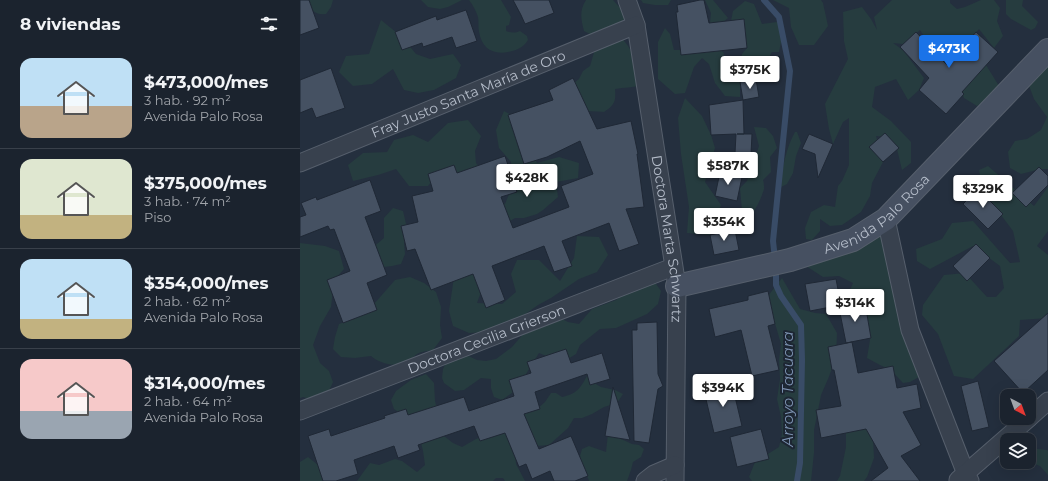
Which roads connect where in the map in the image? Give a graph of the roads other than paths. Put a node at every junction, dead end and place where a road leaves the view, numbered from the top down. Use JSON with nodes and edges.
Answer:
{"nodes":[{"id":1,"x":627,"y":0,"type":"edge"},
{"id":2,"x":636,"y":25,"type":"junction"},
{"id":3,"x":1048,"y":50,"type":"edge"},
{"id":4,"x":300,"y":163,"type":"edge"},
{"id":5,"x":886,"y":219,"type":"junction"},
{"id":6,"x":675,"y":277,"type":"junction"},
{"id":7,"x":1048,"y":401,"type":"edge"},
{"id":8,"x":300,"y":411,"type":"edge"},
{"id":9,"x":1036,"y":412,"type":"edge"},
{"id":10,"x":1022,"y":425,"type":"edge"},
{"id":11,"x":675,"y":473,"type":"edge"},
{"id":12,"x":964,"y":479,"type":"edge"},
{"id":13,"x":645,"y":481,"type":"edge"}],
"edges":[{"from":1,"to":2,"type":"street","name":"Doctora Marta Schwartz"},
{"from":2,"to":4,"type":"street","name":"Fray Justo Santa María de Oro"},
{"from":2,"to":6,"type":"street","name":"Doctora Marta Schwartz"},
{"from":3,"to":5,"type":"main road","name":"Avenida Palo Rosa"},
{"from":5,"to":6,"type":"main road","name":"Avenida Palo Rosa"},
{"from":5,"to":12,"type":"street"},
{"from":6,"to":8,"type":"street","name":"Doctora Cecilia Grierson"},
{"from":6,"to":11,"type":"street","name":"Doctora Marta Schwartz"},
{"from":7,"to":9,"type":"street"},
{"from":10,"to":12,"type":"street"},
{"from":11,"to":13,"type":"street"}]}
